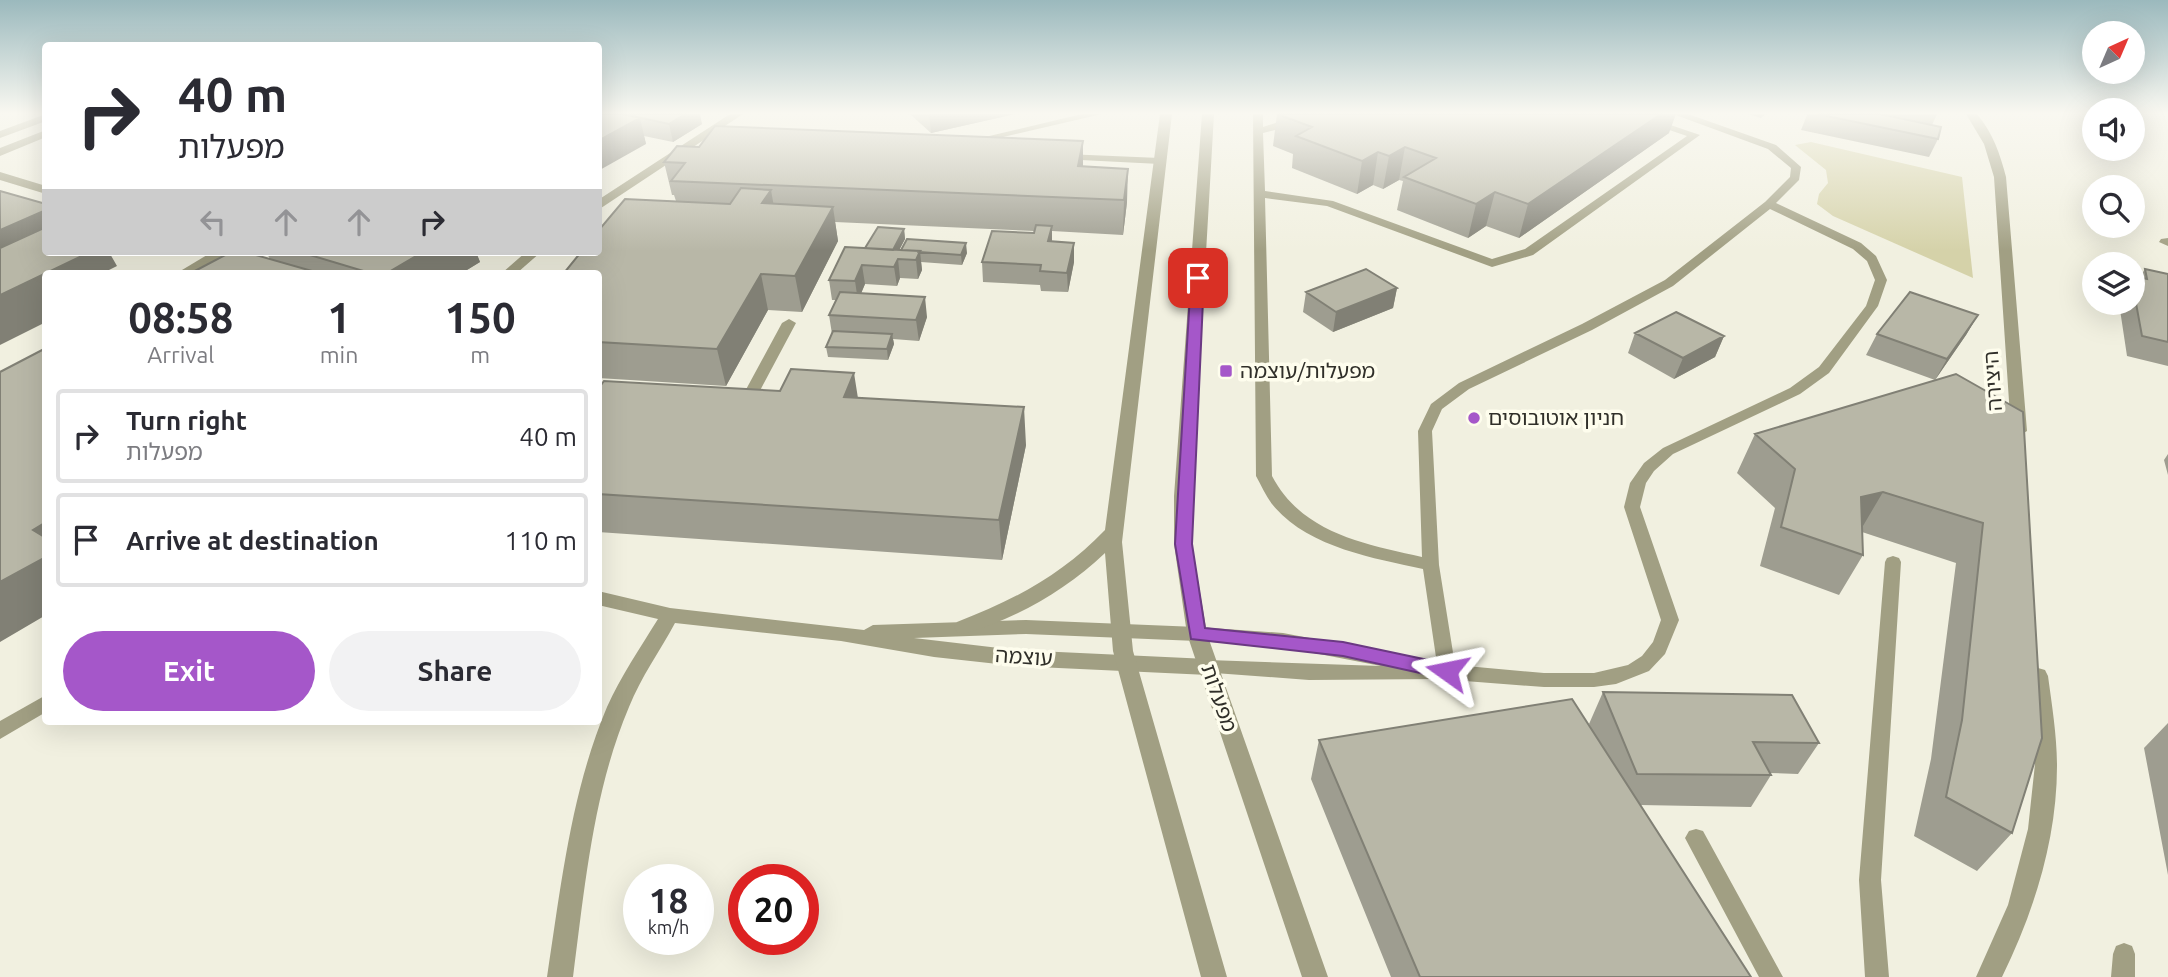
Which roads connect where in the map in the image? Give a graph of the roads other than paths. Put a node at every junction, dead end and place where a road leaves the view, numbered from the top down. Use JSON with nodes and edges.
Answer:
{"nodes":[{"id":1,"x":669,"y":160,"type":"edge"},
{"id":2,"x":1130,"y":160,"type":"edge"},
{"id":3,"x":1205,"y":160,"type":"edge"},
{"id":4,"x":1258,"y":160,"type":"edge"},
{"id":5,"x":1660,"y":160,"type":"edge"},
{"id":6,"x":1790,"y":160,"type":"edge"},
{"id":7,"x":1996,"y":160,"type":"edge"},
{"id":8,"x":1160,"y":161,"type":"joint"},
{"id":9,"x":0,"y":176,"type":"edge"},
{"id":10,"x":42,"y":187,"type":"edge"},
{"id":11,"x":1259,"y":194,"type":"junction"},
{"id":12,"x":602,"y":203,"type":"edge"},
{"id":13,"x":1769,"y":204,"type":"junction"},
{"id":14,"x":215,"y":256,"type":"edge"},
{"id":15,"x":529,"y":256,"type":"edge"},
{"id":16,"x":189,"y":270,"type":"edge"},
{"id":17,"x":513,"y":270,"type":"edge"},
{"id":18,"x":789,"y":323,"type":"dead end"},
{"id":19,"x":721,"y":398,"type":"edge"},
{"id":20,"x":2021,"y":455,"type":"edge"},
{"id":21,"x":1115,"y":531,"type":"junction"},
{"id":22,"x":1893,"y":562,"type":"dead end"},
{"id":23,"x":1431,"y":565,"type":"junction"},
{"id":24,"x":602,"y":599,"type":"edge"},
{"id":25,"x":670,"y":615,"type":"junction"},
{"id":26,"x":964,"y":627,"type":"junction"},
{"id":27,"x":1120,"y":629,"type":"junction"},
{"id":28,"x":841,"y":634,"type":"junction"},
{"id":29,"x":1197,"y":634,"type":"junction"},
{"id":30,"x":1126,"y":663,"type":"junction"},
{"id":31,"x":2038,"y":664,"type":"edge"},
{"id":32,"x":1208,"y":667,"type":"junction"},
{"id":33,"x":1447,"y":671,"type":"junction"},
{"id":34,"x":42,"y":705,"type":"edge"},
{"id":35,"x":0,"y":731,"type":"edge"},
{"id":36,"x":1696,"y":838,"type":"dead end"},
{"id":37,"x":560,"y":977,"type":"edge"},
{"id":38,"x":1214,"y":977,"type":"edge"},
{"id":39,"x":1315,"y":977,"type":"edge"},
{"id":40,"x":1771,"y":977,"type":"edge"},
{"id":41,"x":1877,"y":977,"type":"edge"},
{"id":42,"x":1989,"y":977,"type":"edge"}],
"edges":[{"from":1,"to":12,"type":"street"},
{"from":2,"to":8,"type":"lane"},
{"from":3,"to":29,"type":"street","name":"מפעלות"},
{"from":4,"to":11,"type":"lane"},
{"from":5,"to":11,"type":"lane"},
{"from":6,"to":13,"type":"lane"},
{"from":7,"to":20,"type":"street","name":"היצירה"},
{"from":8,"to":21,"type":"street"},
{"from":9,"to":10,"type":"street"},
{"from":11,"to":23,"type":"lane"},
{"from":13,"to":23,"type":"lane"},
{"from":13,"to":33,"type":"lane"},
{"from":14,"to":16,"type":"street"},
{"from":15,"to":17,"type":"street"},
{"from":18,"to":19,"type":"lane"},
{"from":21,"to":26,"type":"street"},
{"from":21,"to":27,"type":"street"},
{"from":22,"to":41,"type":"lane"},
{"from":23,"to":33,"type":"lane"},
{"from":24,"to":25,"type":"street","name":"עוצמה"},
{"from":25,"to":28,"type":"street","name":"עוצמה"},
{"from":25,"to":37,"type":"street"},
{"from":26,"to":27,"type":"street","name":"עוצמה"},
{"from":26,"to":28,"type":"street","name":"עוצמה"},
{"from":27,"to":29,"type":"street","name":"עוצמה"},
{"from":27,"to":30,"type":"street"},
{"from":28,"to":30,"type":"street","name":"עוצמה"},
{"from":29,"to":32,"type":"street","name":"מפעלות"},
{"from":29,"to":33,"type":"lane"},
{"from":30,"to":32,"type":"street","name":"עוצמה"},
{"from":30,"to":38,"type":"street"},
{"from":31,"to":42,"type":"street"},
{"from":32,"to":33,"type":"lane"},
{"from":32,"to":39,"type":"street","name":"מפעלות"},
{"from":34,"to":35,"type":"lane"},
{"from":36,"to":40,"type":"lane"}]}
